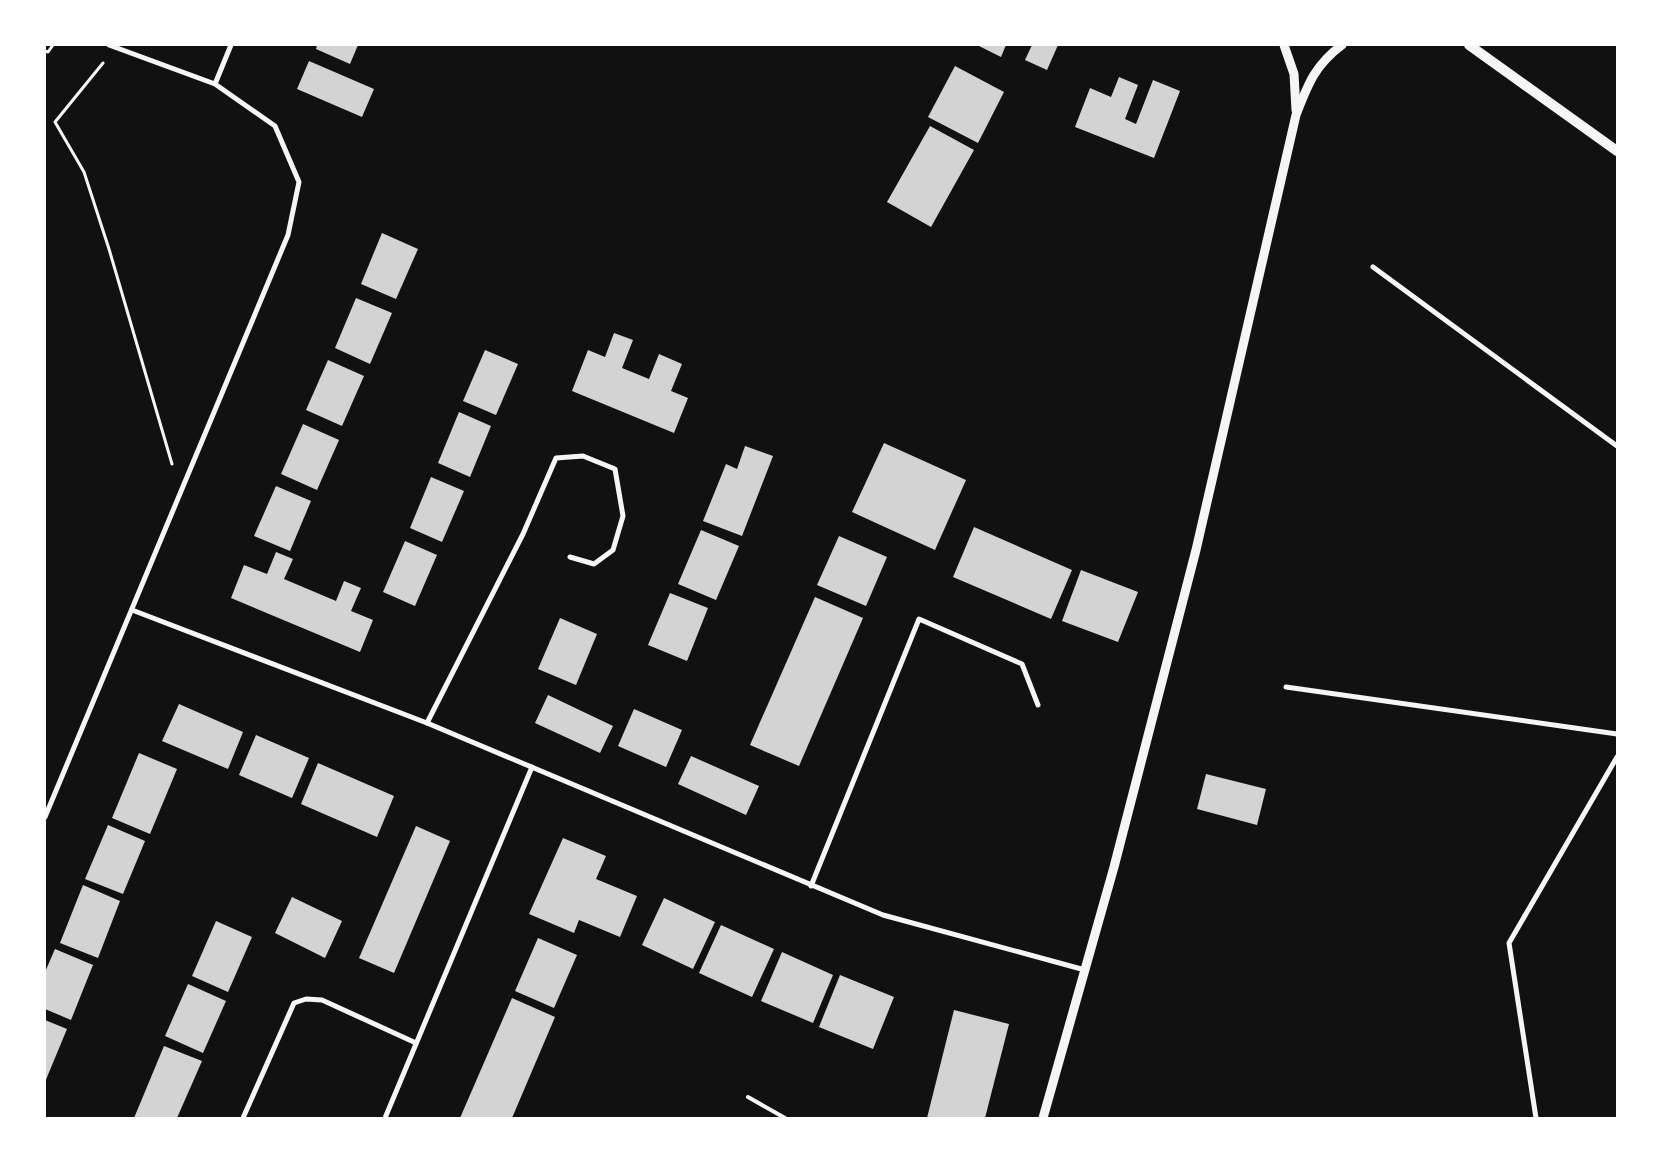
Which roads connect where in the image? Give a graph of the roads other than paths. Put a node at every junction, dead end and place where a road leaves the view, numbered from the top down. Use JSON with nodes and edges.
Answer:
{"nodes":[{"id":1,"x":109,"y":45,"type":"edge"},
{"id":2,"x":231,"y":45,"type":"edge"},
{"id":3,"x":1284,"y":45,"type":"edge"},
{"id":4,"x":1342,"y":45,"type":"edge"},
{"id":5,"x":1469,"y":45,"type":"edge"},
{"id":6,"x":215,"y":84,"type":"junction"},
{"id":7,"x":1296,"y":115,"type":"junction"},
{"id":8,"x":1617,"y":151,"type":"edge"},
{"id":9,"x":1373,"y":267,"type":"dead end"},
{"id":10,"x":1617,"y":446,"type":"edge"},
{"id":11,"x":570,"y":557,"type":"dead end"},
{"id":12,"x":132,"y":610,"type":"junction"},
{"id":13,"x":1286,"y":687,"type":"dead end"},
{"id":14,"x":1038,"y":705,"type":"dead end"},
{"id":15,"x":428,"y":723,"type":"junction"},
{"id":16,"x":1617,"y":734,"type":"edge"},
{"id":17,"x":1617,"y":757,"type":"edge"},
{"id":18,"x":532,"y":767,"type":"junction"},
{"id":19,"x":45,"y":817,"type":"edge"},
{"id":20,"x":811,"y":886,"type":"junction"},
{"id":21,"x":1085,"y":970,"type":"junction"},
{"id":22,"x":416,"y":1043,"type":"junction"},
{"id":23,"x":748,"y":1097,"type":"dead end"},
{"id":24,"x":243,"y":1118,"type":"edge"},
{"id":25,"x":385,"y":1118,"type":"edge"},
{"id":26,"x":785,"y":1118,"type":"edge"},
{"id":27,"x":1043,"y":1118,"type":"edge"},
{"id":28,"x":1536,"y":1118,"type":"edge"}],
"edges":[{"from":1,"to":6,"type":"street"},
{"from":2,"to":6,"type":"street"},
{"from":3,"to":7,"type":"street"},
{"from":4,"to":7,"type":"street"},
{"from":5,"to":8,"type":"main road"},
{"from":6,"to":12,"type":"street"},
{"from":7,"to":21,"type":"street"},
{"from":9,"to":10,"type":"street"},
{"from":11,"to":15,"type":"street"},
{"from":12,"to":15,"type":"street"},
{"from":12,"to":19,"type":"street"},
{"from":13,"to":16,"type":"street"},
{"from":14,"to":20,"type":"street"},
{"from":15,"to":18,"type":"street"},
{"from":17,"to":28,"type":"street"},
{"from":18,"to":20,"type":"street"},
{"from":18,"to":22,"type":"street"},
{"from":20,"to":21,"type":"street"},
{"from":21,"to":27,"type":"street"},
{"from":22,"to":24,"type":"street"},
{"from":22,"to":25,"type":"street"},
{"from":23,"to":26,"type":"lane"}]}
